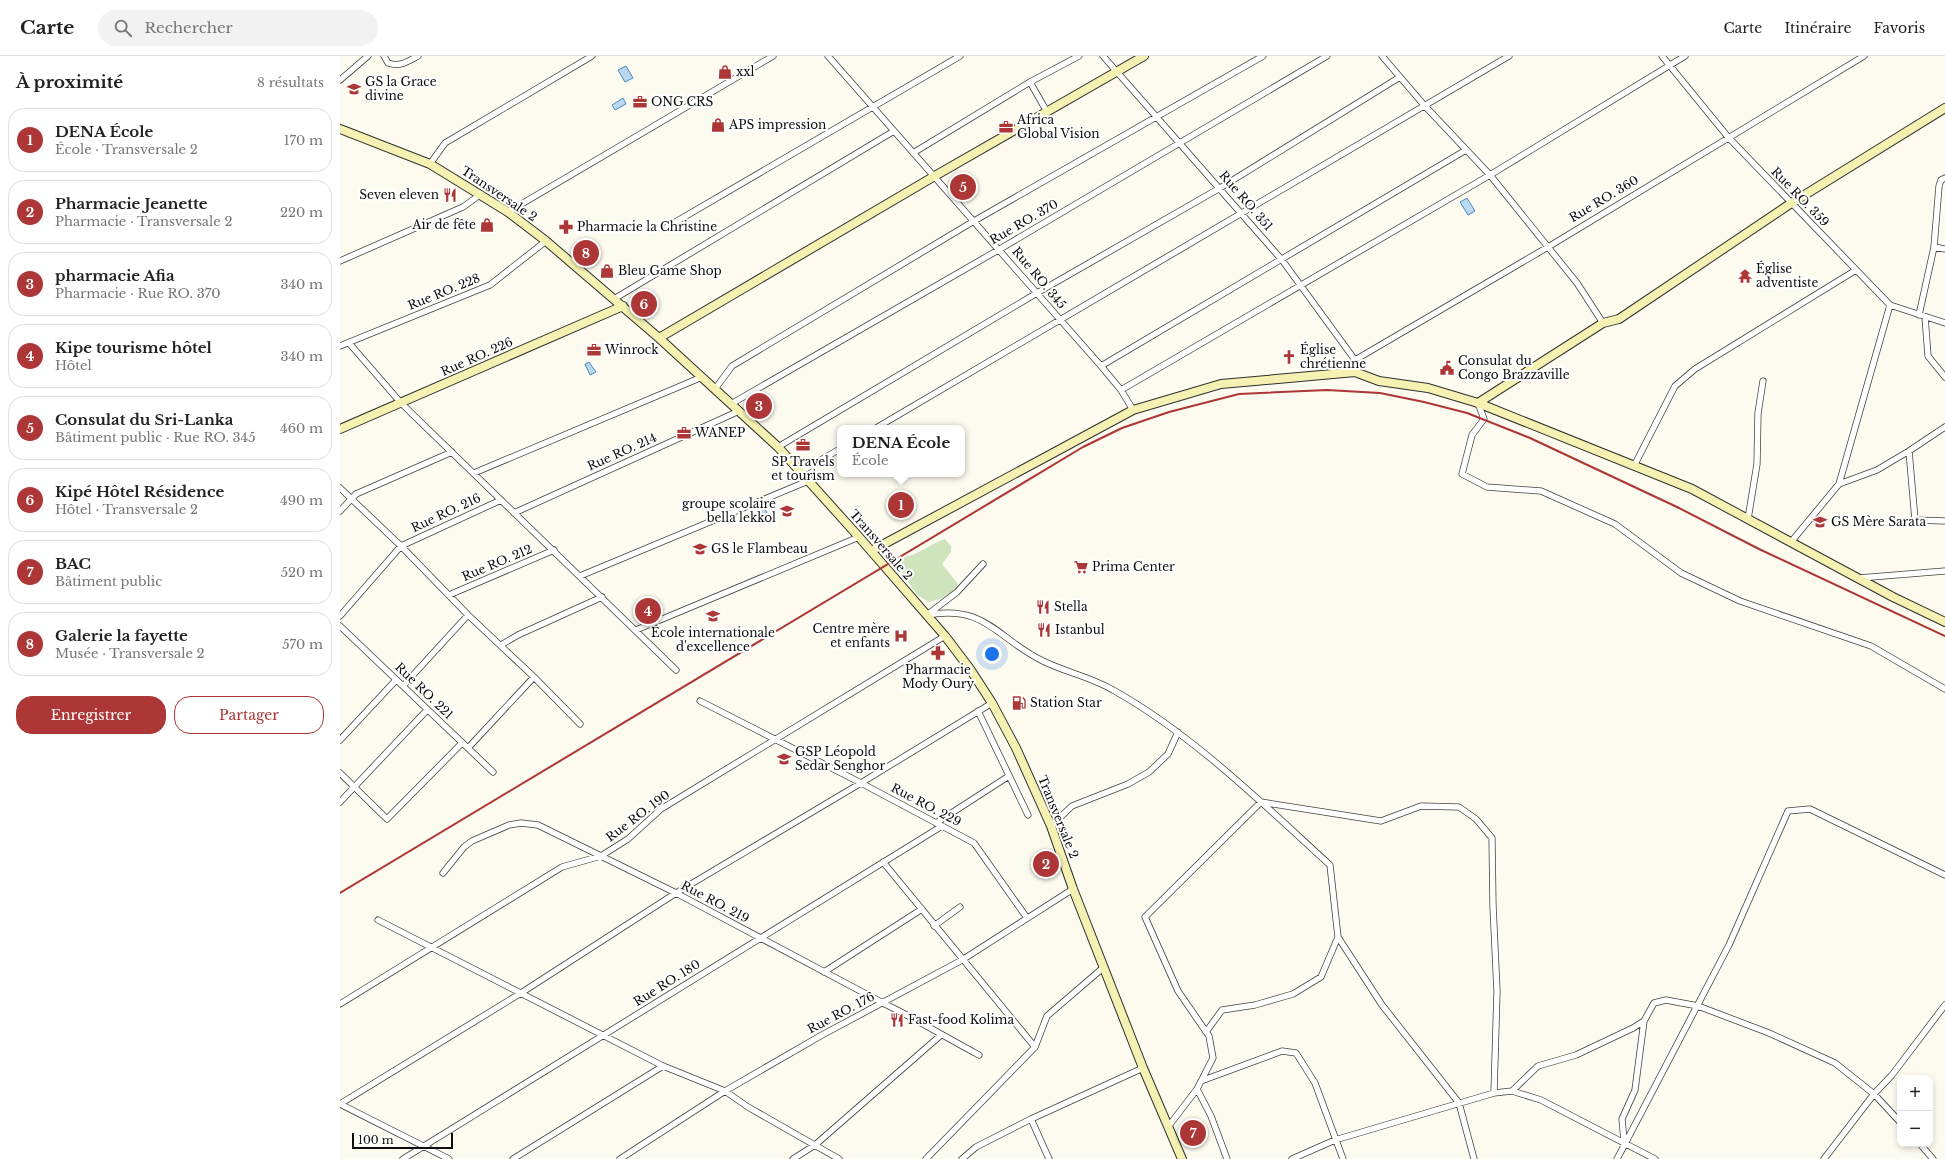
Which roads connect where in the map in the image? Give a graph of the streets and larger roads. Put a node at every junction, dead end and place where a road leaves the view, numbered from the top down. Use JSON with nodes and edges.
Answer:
{"nodes":[{"id":1,"x":368,"y":56,"type":"edge"},
{"id":2,"x":384,"y":56,"type":"edge"},
{"id":3,"x":418,"y":56,"type":"edge"},
{"id":4,"x":592,"y":56,"type":"edge"},
{"id":5,"x":773,"y":56,"type":"edge"},
{"id":6,"x":828,"y":56,"type":"edge"},
{"id":7,"x":960,"y":56,"type":"edge"},
{"id":8,"x":1079,"y":56,"type":"edge"},
{"id":9,"x":1103,"y":56,"type":"edge"},
{"id":10,"x":1144,"y":56,"type":"edge"},
{"id":11,"x":1263,"y":56,"type":"edge"},
{"id":12,"x":1327,"y":56,"type":"edge"},
{"id":13,"x":1382,"y":56,"type":"edge"},
{"id":14,"x":1509,"y":56,"type":"edge"},
{"id":15,"x":1662,"y":56,"type":"edge"},
{"id":16,"x":1685,"y":56,"type":"edge"},
{"id":17,"x":1864,"y":56,"type":"edge"},
{"id":18,"x":1670,"y":66,"type":"junction"},
{"id":19,"x":1117,"y":72,"type":"junction"},
{"id":20,"x":1400,"y":77,"type":"junction"},
{"id":21,"x":340,"y":80,"type":"edge"},
{"id":22,"x":1030,"y":82,"type":"junction"},
{"id":23,"x":1424,"y":105,"type":"junction"},
{"id":24,"x":873,"y":107,"type":"junction"},
{"id":25,"x":1945,"y":108,"type":"edge"},
{"id":26,"x":1047,"y":112,"type":"junction"},
{"id":27,"x":1157,"y":117,"type":"junction"},
{"id":28,"x":340,"y":129,"type":"edge"},
{"id":29,"x":894,"y":131,"type":"junction"},
{"id":30,"x":1728,"y":137,"type":"junction"},
{"id":31,"x":1181,"y":143,"type":"junction"},
{"id":32,"x":1466,"y":150,"type":"junction"},
{"id":33,"x":913,"y":153,"type":"junction"},
{"id":34,"x":430,"y":164,"type":"junction"},
{"id":35,"x":1490,"y":175,"type":"junction"},
{"id":36,"x":933,"y":177,"type":"junction"},
{"id":37,"x":1945,"y":178,"type":"edge"},
{"id":38,"x":1220,"y":188,"type":"junction"},
{"id":39,"x":481,"y":194,"type":"junction"},
{"id":40,"x":1790,"y":204,"type":"junction"},
{"id":41,"x":508,"y":212,"type":"junction"},
{"id":42,"x":1241,"y":212,"type":"junction"},
{"id":43,"x":974,"y":221,"type":"junction"},
{"id":44,"x":667,"y":227,"type":"dead end"},
{"id":45,"x":546,"y":241,"type":"junction"},
{"id":46,"x":1548,"y":247,"type":"junction"},
{"id":47,"x":1934,"y":247,"type":"junction"},
{"id":48,"x":1000,"y":249,"type":"junction"},
{"id":49,"x":1945,"y":249,"type":"edge"},
{"id":50,"x":1282,"y":260,"type":"junction"},
{"id":51,"x":340,"y":261,"type":"edge"},
{"id":52,"x":1856,"y":270,"type":"junction"},
{"id":53,"x":1302,"y":286,"type":"junction"},
{"id":54,"x":1037,"y":294,"type":"junction"},
{"id":55,"x":614,"y":299,"type":"junction"},
{"id":56,"x":1890,"y":305,"type":"junction"},
{"id":57,"x":623,"y":306,"type":"junction"},
{"id":58,"x":1922,"y":316,"type":"junction"},
{"id":59,"x":1060,"y":320,"type":"junction"},
{"id":60,"x":1602,"y":322,"type":"junction"},
{"id":61,"x":1945,"y":322,"type":"edge"},
{"id":62,"x":659,"y":338,"type":"junction"},
{"id":63,"x":349,"y":343,"type":"junction"},
{"id":64,"x":340,"y":346,"type":"edge"},
{"id":65,"x":1355,"y":360,"type":"junction"},
{"id":66,"x":1101,"y":366,"type":"junction"},
{"id":67,"x":1355,"y":372,"type":"junction"},
{"id":68,"x":702,"y":377,"type":"junction"},
{"id":69,"x":1945,"y":377,"type":"edge"},
{"id":70,"x":1763,"y":381,"type":"dead end"},
{"id":71,"x":715,"y":389,"type":"junction"},
{"id":72,"x":1120,"y":390,"type":"junction"},
{"id":73,"x":401,"y":403,"type":"junction"},
{"id":74,"x":1478,"y":403,"type":"junction"},
{"id":75,"x":731,"y":404,"type":"junction"},
{"id":76,"x":1133,"y":410,"type":"junction"},
{"id":77,"x":739,"y":411,"type":"junction"},
{"id":78,"x":881,"y":425,"type":"edge"},
{"id":79,"x":1945,"y":427,"type":"edge"},
{"id":80,"x":340,"y":428,"type":"edge"},
{"id":81,"x":778,"y":447,"type":"junction"},
{"id":82,"x":837,"y":451,"type":"edge"},
{"id":83,"x":1909,"y":451,"type":"junction"},
{"id":84,"x":452,"y":452,"type":"junction"},
{"id":85,"x":1634,"y":466,"type":"junction"},
{"id":86,"x":800,"y":472,"type":"junction"},
{"id":87,"x":474,"y":473,"type":"junction"},
{"id":88,"x":808,"y":481,"type":"junction"},
{"id":89,"x":1839,"y":484,"type":"junction"},
{"id":90,"x":340,"y":488,"type":"edge"},
{"id":91,"x":351,"y":499,"type":"junction"},
{"id":92,"x":501,"y":500,"type":"junction"},
{"id":93,"x":340,"y":511,"type":"edge"},
{"id":94,"x":514,"y":513,"type":"junction"},
{"id":95,"x":1748,"y":518,"type":"junction"},
{"id":96,"x":1945,"y":521,"type":"edge"},
{"id":97,"x":859,"y":537,"type":"junction"},
{"id":98,"x":1791,"y":542,"type":"junction"},
{"id":99,"x":401,"y":546,"type":"junction"},
{"id":100,"x":554,"y":550,"type":"junction"},
{"id":101,"x":871,"y":551,"type":"junction"},
{"id":102,"x":983,"y":564,"type":"dead end"},
{"id":103,"x":1945,"y":570,"type":"edge"},
{"id":104,"x":580,"y":576,"type":"junction"},
{"id":105,"x":1859,"y":578,"type":"junction"},
{"id":106,"x":448,"y":595,"type":"junction"},
{"id":107,"x":602,"y":597,"type":"junction"},
{"id":108,"x":468,"y":615,"type":"junction"},
{"id":109,"x":926,"y":615,"type":"junction"},
{"id":110,"x":340,"y":616,"type":"edge"},
{"id":111,"x":1945,"y":622,"type":"edge"},
{"id":112,"x":340,"y":626,"type":"edge"},
{"id":113,"x":636,"y":630,"type":"junction"},
{"id":114,"x":945,"y":636,"type":"junction"},
{"id":115,"x":501,"y":645,"type":"junction"},
{"id":116,"x":676,"y":670,"type":"dead end"},
{"id":117,"x":534,"y":677,"type":"junction"},
{"id":118,"x":396,"y":680,"type":"junction"},
{"id":119,"x":403,"y":686,"type":"junction"},
{"id":120,"x":1945,"y":689,"type":"edge"},
{"id":121,"x":700,"y":702,"type":"dead end"},
{"id":122,"x":992,"y":703,"type":"junction"},
{"id":123,"x":427,"y":710,"type":"junction"},
{"id":124,"x":978,"y":711,"type":"junction"},
{"id":125,"x":580,"y":724,"type":"dead end"},
{"id":126,"x":1178,"y":732,"type":"junction"},
{"id":127,"x":340,"y":740,"type":"edge"},
{"id":128,"x":775,"y":740,"type":"junction"},
{"id":129,"x":462,"y":743,"type":"junction"},
{"id":130,"x":468,"y":748,"type":"junction"},
{"id":131,"x":493,"y":772,"type":"dead end"},
{"id":132,"x":340,"y":773,"type":"edge"},
{"id":133,"x":1009,"y":776,"type":"junction"},
{"id":134,"x":861,"y":783,"type":"junction"},
{"id":135,"x":354,"y":787,"type":"junction"},
{"id":136,"x":340,"y":802,"type":"edge"},
{"id":137,"x":1261,"y":802,"type":"junction"},
{"id":138,"x":1028,"y":815,"type":"dead end"},
{"id":139,"x":939,"y":824,"type":"junction"},
{"id":140,"x":1051,"y":826,"type":"junction"},
{"id":141,"x":601,"y":856,"type":"junction"},
{"id":142,"x":883,"y":862,"type":"junction"},
{"id":143,"x":443,"y":873,"type":"dead end"},
{"id":144,"x":1945,"y":874,"type":"edge"},
{"id":145,"x":1073,"y":889,"type":"junction"},
{"id":146,"x":676,"y":893,"type":"junction"},
{"id":147,"x":960,"y":907,"type":"dead end"},
{"id":148,"x":922,"y":909,"type":"junction"},
{"id":149,"x":1026,"y":918,"type":"junction"},
{"id":150,"x":378,"y":920,"type":"dead end"},
{"id":151,"x":934,"y":926,"type":"junction"},
{"id":152,"x":1338,"y":937,"type":"junction"},
{"id":153,"x":760,"y":938,"type":"junction"},
{"id":154,"x":433,"y":947,"type":"junction"},
{"id":155,"x":962,"y":960,"type":"junction"},
{"id":156,"x":1104,"y":967,"type":"junction"},
{"id":157,"x":824,"y":972,"type":"junction"},
{"id":158,"x":521,"y":992,"type":"junction"},
{"id":159,"x":883,"y":1003,"type":"junction"},
{"id":160,"x":340,"y":1004,"type":"edge"},
{"id":161,"x":1945,"y":1005,"type":"edge"},
{"id":162,"x":1698,"y":1006,"type":"junction"},
{"id":163,"x":1644,"y":1021,"type":"junction"},
{"id":164,"x":1206,"y":1032,"type":"junction"},
{"id":165,"x":603,"y":1035,"type":"junction"},
{"id":166,"x":941,"y":1035,"type":"junction"},
{"id":167,"x":1035,"y":1047,"type":"junction"},
{"id":168,"x":979,"y":1055,"type":"dead end"},
{"id":169,"x":663,"y":1066,"type":"junction"},
{"id":170,"x":1143,"y":1068,"type":"junction"},
{"id":171,"x":1201,"y":1081,"type":"junction"},
{"id":172,"x":1197,"y":1089,"type":"junction"},
{"id":173,"x":725,"y":1091,"type":"junction"},
{"id":174,"x":1512,"y":1091,"type":"junction"},
{"id":175,"x":1494,"y":1093,"type":"junction"},
{"id":176,"x":1874,"y":1094,"type":"junction"},
{"id":177,"x":1459,"y":1103,"type":"junction"},
{"id":178,"x":340,"y":1104,"type":"edge"},
{"id":179,"x":1031,"y":1119,"type":"junction"},
{"id":180,"x":1897,"y":1119,"type":"edge"},
{"id":181,"x":1168,"y":1126,"type":"junction"},
{"id":182,"x":1335,"y":1140,"type":"junction"},
{"id":183,"x":1624,"y":1142,"type":"junction"},
{"id":184,"x":815,"y":1145,"type":"junction"},
{"id":185,"x":424,"y":1146,"type":"junction"},
{"id":186,"x":1923,"y":1147,"type":"edge"},
{"id":187,"x":403,"y":1159,"type":"edge"},
{"id":188,"x":449,"y":1159,"type":"edge"},
{"id":189,"x":513,"y":1159,"type":"edge"},
{"id":190,"x":620,"y":1159,"type":"edge"},
{"id":191,"x":793,"y":1159,"type":"edge"},
{"id":192,"x":839,"y":1159,"type":"edge"},
{"id":193,"x":926,"y":1159,"type":"edge"},
{"id":194,"x":962,"y":1159,"type":"edge"},
{"id":195,"x":1049,"y":1159,"type":"edge"},
{"id":196,"x":1182,"y":1159,"type":"edge"},
{"id":197,"x":1227,"y":1159,"type":"edge"},
{"id":198,"x":1292,"y":1159,"type":"edge"},
{"id":199,"x":1343,"y":1159,"type":"edge"},
{"id":200,"x":1474,"y":1159,"type":"edge"},
{"id":201,"x":1617,"y":1159,"type":"edge"},
{"id":202,"x":1655,"y":1159,"type":"edge"},
{"id":203,"x":1824,"y":1159,"type":"edge"},
{"id":204,"x":1934,"y":1159,"type":"edge"}],
"edges":[{"from":1,"to":21,"type":"street"},
{"from":2,"to":3,"type":"street"},
{"from":4,"to":34,"type":"street"},
{"from":5,"to":41,"type":"street"},
{"from":6,"to":24,"type":"street","name":"Rue RO. 345"},
{"from":7,"to":24,"type":"street"},
{"from":8,"to":22,"type":"street"},
{"from":9,"to":19,"type":"street","name":"Rue RO. 351"},
{"from":10,"to":19,"type":"street"},
{"from":11,"to":27,"type":"street"},
{"from":12,"to":31,"type":"street","name":"Rue RO. 370"},
{"from":13,"to":20,"type":"street"},
{"from":14,"to":23,"type":"street"},
{"from":15,"to":18,"type":"street","name":"Rue RO. 359"},
{"from":16,"to":18,"type":"street"},
{"from":17,"to":30,"type":"street","name":"Rue RO. 360"},
{"from":18,"to":30,"type":"street","name":"Rue RO. 359"},
{"from":18,"to":35,"type":"street"},
{"from":19,"to":26,"type":"street"},
{"from":19,"to":27,"type":"street","name":"Rue RO. 351"},
{"from":20,"to":23,"type":"street"},
{"from":20,"to":38,"type":"street"},
{"from":22,"to":26,"type":"street"},
{"from":22,"to":33,"type":"street"},
{"from":23,"to":32,"type":"street"},
{"from":23,"to":42,"type":"street"},
{"from":24,"to":29,"type":"street","name":"Rue RO. 345"},
{"from":24,"to":44,"type":"street"},
{"from":25,"to":40,"type":"street"},
{"from":26,"to":36,"type":"street"},
{"from":27,"to":31,"type":"street","name":"Rue RO. 351"},
{"from":27,"to":43,"type":"street"},
{"from":28,"to":34,"type":"street","name":"Transversale 2"},
{"from":29,"to":33,"type":"street","name":"Rue RO. 345"},
{"from":29,"to":55,"type":"street"},
{"from":30,"to":40,"type":"street","name":"Rue RO. 359"},
{"from":30,"to":46,"type":"street","name":"Rue RO. 360"},
{"from":31,"to":38,"type":"street","name":"Rue RO. 351"},
{"from":31,"to":48,"type":"street","name":"Rue RO. 370"},
{"from":32,"to":35,"type":"street"},
{"from":32,"to":50,"type":"street"},
{"from":33,"to":36,"type":"street","name":"Rue RO. 345"},
{"from":34,"to":39,"type":"street","name":"Transversale 2"},
{"from":35,"to":46,"type":"street"},
{"from":35,"to":53,"type":"street"},
{"from":36,"to":43,"type":"street","name":"Rue RO. 345"},
{"from":36,"to":62,"type":"street"},
{"from":37,"to":47,"type":"street"},
{"from":38,"to":42,"type":"street","name":"Rue RO. 351"},
{"from":38,"to":54,"type":"street"},
{"from":39,"to":41,"type":"street","name":"Transversale 2"},
{"from":39,"to":51,"type":"street"},
{"from":40,"to":52,"type":"street","name":"Rue RO. 359"},
{"from":40,"to":60,"type":"street"},
{"from":41,"to":45,"type":"street","name":"Transversale 2"},
{"from":42,"to":50,"type":"street","name":"Rue RO. 351"},
{"from":42,"to":59,"type":"street"},
{"from":43,"to":48,"type":"street","name":"Rue RO. 345"},
{"from":43,"to":71,"type":"street"},
{"from":45,"to":55,"type":"street","name":"Transversale 2"},
{"from":45,"to":63,"type":"street","name":"Rue RO. 228"},
{"from":46,"to":60,"type":"street"},
{"from":46,"to":65,"type":"street","name":"Rue RO. 360"},
{"from":47,"to":49,"type":"street"},
{"from":47,"to":58,"type":"street"},
{"from":48,"to":54,"type":"street","name":"Rue RO. 345"},
{"from":48,"to":75,"type":"street","name":"Rue RO. 370"},
{"from":50,"to":53,"type":"street","name":"Rue RO. 351"},
{"from":50,"to":66,"type":"street"},
{"from":52,"to":56,"type":"street","name":"Rue RO. 359"},
{"from":52,"to":85,"type":"street"},
{"from":53,"to":65,"type":"street","name":"Rue RO. 351"},
{"from":53,"to":72,"type":"street"},
{"from":54,"to":59,"type":"street","name":"Rue RO. 345"},
{"from":54,"to":81,"type":"street"},
{"from":55,"to":57,"type":"street","name":"Transversale 2"},
{"from":56,"to":58,"type":"street","name":"Rue RO. 359"},
{"from":56,"to":89,"type":"street"},
{"from":57,"to":62,"type":"street","name":"Transversale 2"},
{"from":57,"to":73,"type":"street","name":"Rue RO. 226"},
{"from":58,"to":61,"type":"street","name":"Rue RO. 359"},
{"from":58,"to":69,"type":"street"},
{"from":59,"to":66,"type":"street","name":"Rue RO. 345"},
{"from":59,"to":78,"type":"street"},
{"from":60,"to":74,"type":"street"},
{"from":62,"to":68,"type":"street","name":"Transversale 2"},
{"from":63,"to":64,"type":"street","name":"Rue RO. 228"},
{"from":63,"to":73,"type":"street"},
{"from":65,"to":67,"type":"street"},
{"from":66,"to":72,"type":"street","name":"Rue RO. 345"},
{"from":67,"to":74,"type":"street"},
{"from":67,"to":76,"type":"street"},
{"from":68,"to":71,"type":"street","name":"Transversale 2"},
{"from":68,"to":87,"type":"street"},
{"from":70,"to":95,"type":"street"},
{"from":71,"to":75,"type":"street","name":"Transversale 2"},
{"from":72,"to":76,"type":"street","name":"Rue RO. 345"},
{"from":73,"to":80,"type":"street","name":"Rue RO. 226"},
{"from":73,"to":84,"type":"street"},
{"from":74,"to":85,"type":"street"},
{"from":74,"to":120,"type":"street"},
{"from":75,"to":77,"type":"street","name":"Transversale 2"},
{"from":76,"to":101,"type":"street"},
{"from":77,"to":81,"type":"street","name":"Transversale 2"},
{"from":77,"to":94,"type":"street","name":"Rue RO. 214"},
{"from":79,"to":83,"type":"street"},
{"from":81,"to":86,"type":"street","name":"Transversale 2"},
{"from":82,"to":86,"type":"street"},
{"from":83,"to":89,"type":"street"},
{"from":83,"to":96,"type":"street"},
{"from":84,"to":87,"type":"street"},
{"from":84,"to":91,"type":"street"},
{"from":85,"to":95,"type":"street"},
{"from":86,"to":88,"type":"street","name":"Transversale 2"},
{"from":87,"to":92,"type":"street"},
{"from":88,"to":97,"type":"street","name":"Transversale 2"},
{"from":88,"to":104,"type":"street"},
{"from":89,"to":98,"type":"street"},
{"from":90,"to":91,"type":"street"},
{"from":91,"to":93,"type":"street"},
{"from":91,"to":99,"type":"street"},
{"from":92,"to":94,"type":"street"},
{"from":92,"to":99,"type":"street","name":"Rue RO. 216"},
{"from":94,"to":100,"type":"street"},
{"from":95,"to":98,"type":"street"},
{"from":97,"to":101,"type":"street","name":"Transversale 2"},
{"from":97,"to":113,"type":"street"},
{"from":98,"to":105,"type":"street"},
{"from":99,"to":106,"type":"street"},
{"from":99,"to":110,"type":"street"},
{"from":100,"to":104,"type":"street"},
{"from":100,"to":106,"type":"street","name":"Rue RO. 212"},
{"from":101,"to":109,"type":"street","name":"Transversale 2"},
{"from":102,"to":109,"type":"street"},
{"from":103,"to":105,"type":"street"},
{"from":104,"to":107,"type":"street"},
{"from":105,"to":111,"type":"street"},
{"from":106,"to":108,"type":"street"},
{"from":107,"to":113,"type":"street"},
{"from":107,"to":115,"type":"street"},
{"from":108,"to":115,"type":"street"},
{"from":108,"to":119,"type":"street"},
{"from":109,"to":114,"type":"street","name":"Transversale 2"},
{"from":109,"to":126,"type":"street"},
{"from":112,"to":118,"type":"street","name":"Rue RO. 221"},
{"from":113,"to":116,"type":"street"},
{"from":114,"to":122,"type":"street","name":"Transversale 2"},
{"from":114,"to":128,"type":"street","name":"Rue RO. 190"},
{"from":115,"to":117,"type":"street"},
{"from":117,"to":125,"type":"street"},
{"from":117,"to":130,"type":"street"},
{"from":118,"to":119,"type":"street","name":"Rue RO. 221"},
{"from":118,"to":127,"type":"street"},
{"from":119,"to":123,"type":"street","name":"Rue RO. 221"},
{"from":121,"to":128,"type":"street","name":"Rue RO. 229"},
{"from":122,"to":124,"type":"street"},
{"from":122,"to":140,"type":"street","name":"Transversale 2"},
{"from":123,"to":129,"type":"street","name":"Rue RO. 221"},
{"from":123,"to":135,"type":"street"},
{"from":124,"to":133,"type":"street"},
{"from":124,"to":134,"type":"street"},
{"from":126,"to":137,"type":"street"},
{"from":126,"to":140,"type":"street"},
{"from":128,"to":134,"type":"street","name":"Rue RO. 229"},
{"from":128,"to":141,"type":"street","name":"Rue RO. 190"},
{"from":129,"to":130,"type":"street","name":"Rue RO. 221"},
{"from":129,"to":135,"type":"street"},
{"from":130,"to":131,"type":"street","name":"Rue RO. 221"},
{"from":132,"to":135,"type":"street"},
{"from":133,"to":138,"type":"street"},
{"from":133,"to":139,"type":"street","name":"Rue RO. 180"},
{"from":134,"to":139,"type":"street","name":"Rue RO. 229"},
{"from":134,"to":146,"type":"street"},
{"from":135,"to":136,"type":"street"},
{"from":137,"to":152,"type":"street"},
{"from":137,"to":164,"type":"street"},
{"from":137,"to":175,"type":"street"},
{"from":139,"to":142,"type":"street","name":"Rue RO. 180"},
{"from":139,"to":149,"type":"street","name":"Rue RO. 229"},
{"from":140,"to":145,"type":"street","name":"Transversale 2"},
{"from":141,"to":143,"type":"street","name":"Rue RO. 219"},
{"from":141,"to":146,"type":"street","name":"Rue RO. 219"},
{"from":141,"to":154,"type":"street","name":"Rue RO. 190"},
{"from":142,"to":148,"type":"street"},
{"from":142,"to":153,"type":"street","name":"Rue RO. 180"},
{"from":144,"to":162,"type":"street"},
{"from":145,"to":149,"type":"street","name":"Rue RO. 176"},
{"from":145,"to":156,"type":"street","name":"Transversale 2"},
{"from":146,"to":153,"type":"street","name":"Rue RO. 219"},
{"from":146,"to":158,"type":"street"},
{"from":147,"to":151,"type":"street"},
{"from":148,"to":151,"type":"street"},
{"from":148,"to":157,"type":"street"},
{"from":149,"to":155,"type":"street","name":"Rue RO. 176"},
{"from":150,"to":154,"type":"street"},
{"from":151,"to":155,"type":"street"},
{"from":152,"to":164,"type":"street"},
{"from":152,"to":177,"type":"street"},
{"from":153,"to":157,"type":"street","name":"Rue RO. 219"},
{"from":153,"to":165,"type":"street","name":"Rue RO. 180"},
{"from":154,"to":158,"type":"street"},
{"from":154,"to":160,"type":"street","name":"Rue RO. 190"},
{"from":155,"to":159,"type":"street","name":"Rue RO. 176"},
{"from":155,"to":167,"type":"street"},
{"from":156,"to":167,"type":"street"},
{"from":156,"to":170,"type":"street","name":"Transversale 2"},
{"from":157,"to":159,"type":"street","name":"Rue RO. 219"},
{"from":158,"to":165,"type":"street"},
{"from":158,"to":178,"type":"street"},
{"from":159,"to":166,"type":"street","name":"Rue RO. 219"},
{"from":159,"to":173,"type":"street","name":"Rue RO. 176"},
{"from":161,"to":176,"type":"street"},
{"from":162,"to":163,"type":"street"},
{"from":162,"to":176,"type":"street"},
{"from":162,"to":183,"type":"street"},
{"from":163,"to":174,"type":"street"},
{"from":163,"to":183,"type":"street"},
{"from":164,"to":171,"type":"street"},
{"from":165,"to":169,"type":"street"},
{"from":165,"to":185,"type":"street","name":"Rue RO. 180"},
{"from":166,"to":168,"type":"street","name":"Rue RO. 219"},
{"from":166,"to":184,"type":"street"},
{"from":167,"to":193,"type":"street"},
{"from":169,"to":173,"type":"street"},
{"from":169,"to":189,"type":"street"},
{"from":170,"to":179,"type":"street"},
{"from":170,"to":181,"type":"street","name":"Transversale 2"},
{"from":171,"to":172,"type":"street"},
{"from":171,"to":182,"type":"street"},
{"from":172,"to":181,"type":"street"},
{"from":172,"to":197,"type":"street"},
{"from":173,"to":184,"type":"street"},
{"from":173,"to":190,"type":"street","name":"Rue RO. 176"},
{"from":174,"to":175,"type":"street"},
{"from":174,"to":183,"type":"street"},
{"from":175,"to":177,"type":"street"},
{"from":176,"to":180,"type":"street"},
{"from":176,"to":203,"type":"street"},
{"from":177,"to":182,"type":"street"},
{"from":177,"to":200,"type":"street"},
{"from":178,"to":185,"type":"street"},
{"from":179,"to":194,"type":"street"},
{"from":179,"to":195,"type":"street"},
{"from":181,"to":196,"type":"street","name":"Transversale 2"},
{"from":182,"to":198,"type":"street"},
{"from":182,"to":199,"type":"street"},
{"from":183,"to":201,"type":"street"},
{"from":183,"to":202,"type":"street"},
{"from":184,"to":191,"type":"street"},
{"from":184,"to":192,"type":"street"},
{"from":185,"to":187,"type":"street","name":"Rue RO. 180"},
{"from":185,"to":188,"type":"street"},
{"from":186,"to":204,"type":"street"}]}
